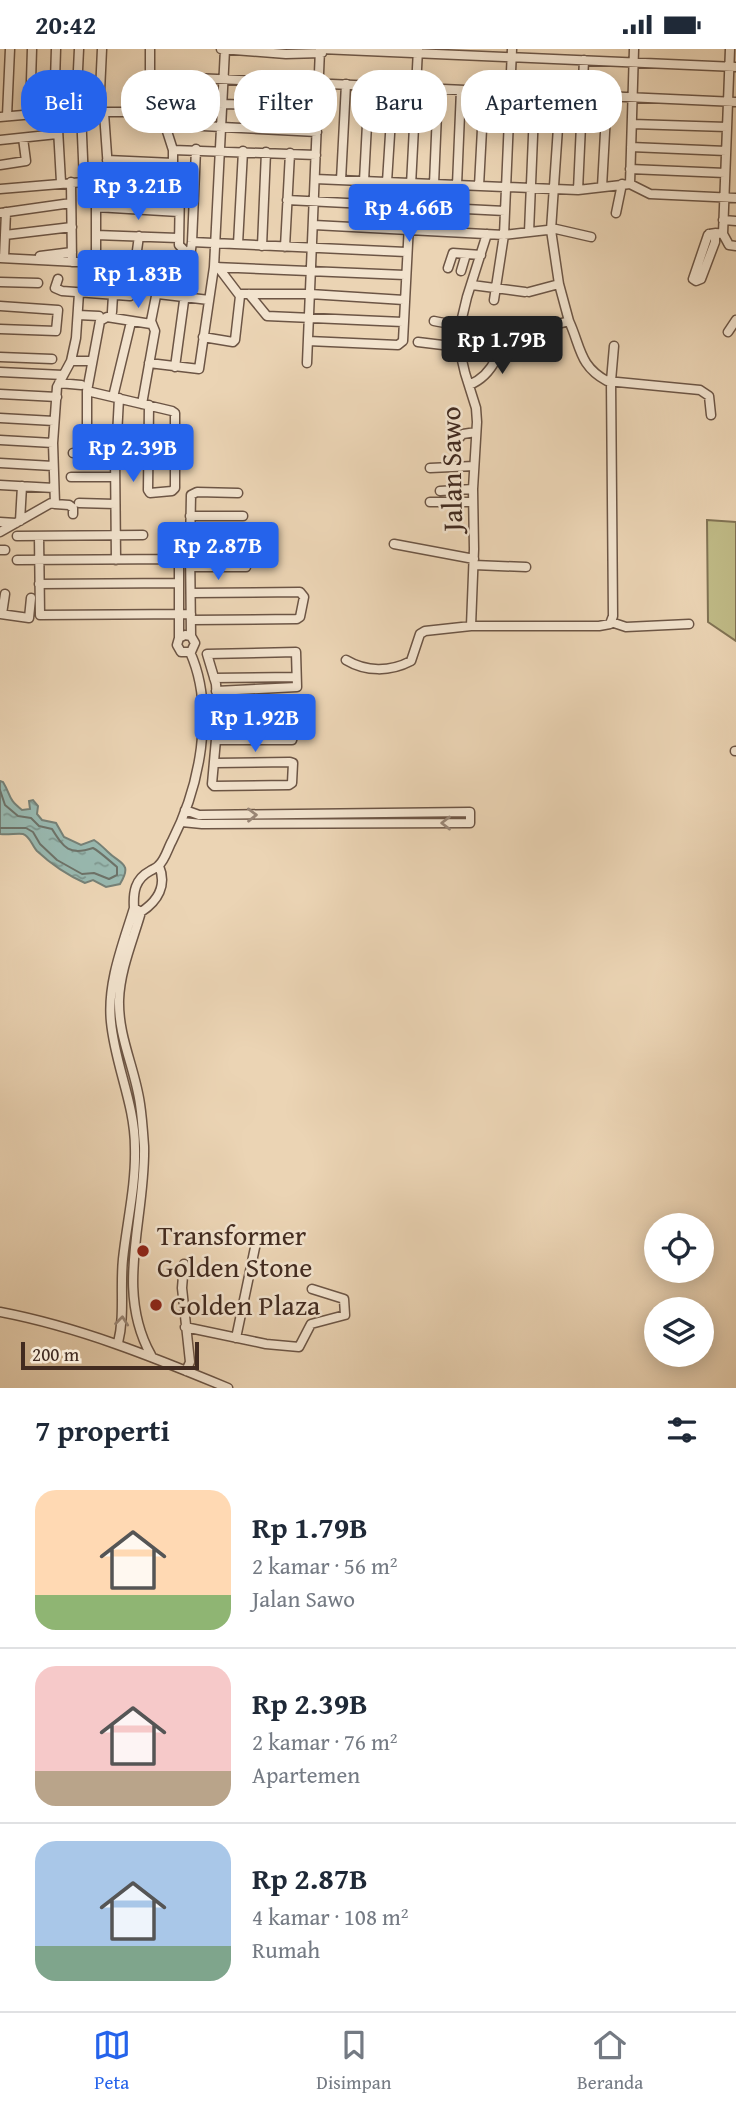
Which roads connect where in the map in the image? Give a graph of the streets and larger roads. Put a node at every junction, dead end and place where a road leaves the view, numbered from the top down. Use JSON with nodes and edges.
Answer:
{"nodes":[{"id":1,"x":10,"y":49,"type":"edge"},
{"id":2,"x":32,"y":49,"type":"edge"},
{"id":3,"x":56,"y":49,"type":"edge"},
{"id":4,"x":79,"y":49,"type":"edge"},
{"id":5,"x":103,"y":49,"type":"edge"},
{"id":6,"x":150,"y":49,"type":"edge"},
{"id":7,"x":634,"y":49,"type":"edge"},
{"id":8,"x":730,"y":49,"type":"edge"},
{"id":9,"x":224,"y":50,"type":"edge"},
{"id":10,"x":258,"y":51,"type":"edge"},
{"id":11,"x":321,"y":51,"type":"edge"},
{"id":12,"x":418,"y":51,"type":"edge"},
{"id":13,"x":286,"y":52,"type":"edge"},
{"id":14,"x":512,"y":53,"type":"edge"},
{"id":15,"x":584,"y":60,"type":"junction"},
{"id":16,"x":634,"y":62,"type":"junction"},
{"id":17,"x":733,"y":67,"type":"edge"},
{"id":18,"x":31,"y":70,"type":"edge"},
{"id":19,"x":56,"y":70,"type":"edge"},
{"id":20,"x":79,"y":70,"type":"edge"},
{"id":21,"x":103,"y":70,"type":"edge"},
{"id":22,"x":150,"y":70,"type":"edge"},
{"id":23,"x":320,"y":70,"type":"edge"},
{"id":24,"x":417,"y":70,"type":"edge"},
{"id":25,"x":583,"y":70,"type":"edge"},
{"id":26,"x":220,"y":80,"type":"edge"},
{"id":27,"x":224,"y":80,"type":"junction"},
{"id":28,"x":234,"y":80,"type":"edge"},
{"id":29,"x":337,"y":84,"type":"edge"},
{"id":30,"x":346,"y":84,"type":"junction"},
{"id":31,"x":351,"y":84,"type":"edge"},
{"id":32,"x":447,"y":89,"type":"edge"},
{"id":33,"x":461,"y":90,"type":"joint"},
{"id":34,"x":622,"y":97,"type":"edge"},
{"id":35,"x":632,"y":97,"type":"junction"},
{"id":36,"x":732,"y":102,"type":"edge"},
{"id":37,"x":220,"y":103,"type":"edge"},
{"id":38,"x":223,"y":103,"type":"junction"},
{"id":39,"x":234,"y":103,"type":"edge"},
{"id":40,"x":21,"y":114,"type":"edge"},
{"id":41,"x":3,"y":116,"type":"edge"},
{"id":42,"x":632,"y":124,"type":"junction"},
{"id":43,"x":221,"y":126,"type":"junction"},
{"id":44,"x":234,"y":127,"type":"edge"},
{"id":45,"x":727,"y":127,"type":"junction"},
{"id":46,"x":57,"y":133,"type":"edge"},
{"id":47,"x":57,"y":133,"type":"edge"},
{"id":48,"x":80,"y":133,"type":"edge"},
{"id":49,"x":104,"y":133,"type":"edge"},
{"id":50,"x":167,"y":133,"type":"edge"},
{"id":51,"x":317,"y":133,"type":"edge"},
{"id":52,"x":367,"y":133,"type":"edge"},
{"id":53,"x":390,"y":133,"type":"edge"},
{"id":54,"x":413,"y":133,"type":"edge"},
{"id":55,"x":436,"y":133,"type":"edge"},
{"id":56,"x":482,"y":133,"type":"edge"},
{"id":57,"x":508,"y":133,"type":"edge"},
{"id":58,"x":533,"y":133,"type":"edge"},
{"id":59,"x":557,"y":133,"type":"edge"},
{"id":60,"x":580,"y":133,"type":"edge"},
{"id":61,"x":605,"y":133,"type":"edge"},
{"id":62,"x":23,"y":138,"type":"junction"},
{"id":63,"x":0,"y":141,"type":"edge"},
{"id":64,"x":631,"y":147,"type":"junction"},
{"id":65,"x":196,"y":149,"type":"junction"},
{"id":66,"x":173,"y":150,"type":"junction"},
{"id":67,"x":219,"y":151,"type":"junction"},
{"id":68,"x":243,"y":151,"type":"junction"},
{"id":69,"x":726,"y":151,"type":"junction"},
{"id":70,"x":266,"y":152,"type":"junction"},
{"id":71,"x":290,"y":153,"type":"junction"},
{"id":72,"x":316,"y":155,"type":"junction"},
{"id":73,"x":107,"y":160,"type":"junction"},
{"id":74,"x":173,"y":163,"type":"junction"},
{"id":75,"x":0,"y":165,"type":"edge"},
{"id":76,"x":630,"y":169,"type":"junction"},
{"id":77,"x":725,"y":173,"type":"junction"},
{"id":78,"x":315,"y":179,"type":"junction"},
{"id":79,"x":194,"y":180,"type":"junction"},
{"id":80,"x":341,"y":180,"type":"junction"},
{"id":81,"x":365,"y":181,"type":"junction"},
{"id":82,"x":61,"y":182,"type":"junction"},
{"id":83,"x":71,"y":182,"type":"junction"},
{"id":84,"x":84,"y":182,"type":"junction"},
{"id":85,"x":387,"y":182,"type":"junction"},
{"id":86,"x":96,"y":183,"type":"junction"},
{"id":87,"x":109,"y":183,"type":"junction"},
{"id":88,"x":410,"y":183,"type":"junction"},
{"id":89,"x":180,"y":184,"type":"junction"},
{"id":90,"x":434,"y":184,"type":"junction"},
{"id":91,"x":626,"y":184,"type":"junction"},
{"id":92,"x":457,"y":185,"type":"junction"},
{"id":93,"x":479,"y":186,"type":"junction"},
{"id":94,"x":506,"y":187,"type":"junction"},
{"id":95,"x":603,"y":187,"type":"junction"},
{"id":96,"x":531,"y":188,"type":"junction"},
{"id":97,"x":0,"y":189,"type":"edge"},
{"id":98,"x":553,"y":189,"type":"junction"},
{"id":99,"x":578,"y":190,"type":"junction"},
{"id":100,"x":724,"y":197,"type":"junction"},
{"id":101,"x":736,"y":198,"type":"edge"},
{"id":102,"x":288,"y":200,"type":"junction"},
{"id":103,"x":315,"y":201,"type":"junction"},
{"id":104,"x":71,"y":203,"type":"junction"},
{"id":105,"x":408,"y":205,"type":"junction"},
{"id":106,"x":96,"y":207,"type":"junction"},
{"id":107,"x":505,"y":211,"type":"junction"},
{"id":108,"x":3,"y":212,"type":"edge"},
{"id":109,"x":179,"y":212,"type":"junction"},
{"id":110,"x":616,"y":213,"type":"dead end"},
{"id":111,"x":723,"y":220,"type":"junction"},
{"id":112,"x":736,"y":221,"type":"edge"},
{"id":113,"x":314,"y":225,"type":"junction"},
{"id":114,"x":72,"y":227,"type":"junction"},
{"id":115,"x":407,"y":229,"type":"junction"},
{"id":116,"x":551,"y":230,"type":"junction"},
{"id":117,"x":529,"y":233,"type":"junction"},
{"id":118,"x":487,"y":234,"type":"junction"},
{"id":119,"x":723,"y":234,"type":"junction"},
{"id":120,"x":5,"y":235,"type":"junction"},
{"id":121,"x":96,"y":235,"type":"junction"},
{"id":122,"x":504,"y":235,"type":"junction"},
{"id":123,"x":139,"y":236,"type":"junction"},
{"id":124,"x":591,"y":237,"type":"dead end"},
{"id":125,"x":178,"y":238,"type":"junction"},
{"id":126,"x":215,"y":243,"type":"junction"},
{"id":127,"x":238,"y":244,"type":"junction"},
{"id":128,"x":262,"y":246,"type":"junction"},
{"id":129,"x":736,"y":246,"type":"edge"},
{"id":130,"x":192,"y":247,"type":"junction"},
{"id":131,"x":285,"y":247,"type":"junction"},
{"id":132,"x":312,"y":248,"type":"junction"},
{"id":133,"x":72,"y":251,"type":"junction"},
{"id":134,"x":406,"y":252,"type":"junction"},
{"id":135,"x":466,"y":254,"type":"junction"},
{"id":136,"x":481,"y":255,"type":"junction"},
{"id":137,"x":2,"y":258,"type":"edge"},
{"id":138,"x":705,"y":258,"type":"dead end"},
{"id":139,"x":24,"y":259,"type":"junction"},
{"id":140,"x":72,"y":261,"type":"junction"},
{"id":141,"x":96,"y":263,"type":"junction"},
{"id":142,"x":216,"y":267,"type":"junction"},
{"id":143,"x":449,"y":268,"type":"dead end"},
{"id":144,"x":461,"y":271,"type":"dead end"},
{"id":145,"x":311,"y":272,"type":"junction"},
{"id":146,"x":405,"y":275,"type":"junction"},
{"id":147,"x":58,"y":279,"type":"dead end"},
{"id":148,"x":0,"y":282,"type":"edge"},
{"id":149,"x":38,"y":283,"type":"dead end"},
{"id":150,"x":559,"y":284,"type":"junction"},
{"id":151,"x":472,"y":285,"type":"junction"},
{"id":152,"x":495,"y":289,"type":"junction"},
{"id":153,"x":79,"y":293,"type":"junction"},
{"id":154,"x":239,"y":293,"type":"junction"},
{"id":155,"x":249,"y":294,"type":"junction"},
{"id":156,"x":310,"y":294,"type":"junction"},
{"id":157,"x":113,"y":295,"type":"junction"},
{"id":158,"x":130,"y":296,"type":"dead end"},
{"id":159,"x":185,"y":297,"type":"junction"},
{"id":160,"x":209,"y":300,"type":"junction"},
{"id":161,"x":404,"y":300,"type":"junction"},
{"id":162,"x":494,"y":300,"type":"dead end"},
{"id":163,"x":0,"y":306,"type":"edge"},
{"id":164,"x":111,"y":312,"type":"dead end"},
{"id":165,"x":78,"y":315,"type":"junction"},
{"id":166,"x":99,"y":316,"type":"dead end"},
{"id":167,"x":309,"y":318,"type":"junction"},
{"id":168,"x":736,"y":320,"type":"edge"},
{"id":169,"x":434,"y":321,"type":"dead end"},
{"id":170,"x":569,"y":321,"type":"junction"},
{"id":171,"x":131,"y":322,"type":"junction"},
{"id":172,"x":402,"y":322,"type":"junction"},
{"id":173,"x":152,"y":324,"type":"junction"},
{"id":174,"x":460,"y":325,"type":"junction"},
{"id":175,"x":0,"y":328,"type":"edge"},
{"id":176,"x":728,"y":332,"type":"dead end"},
{"id":177,"x":203,"y":337,"type":"junction"},
{"id":178,"x":76,"y":338,"type":"junction"},
{"id":179,"x":95,"y":340,"type":"dead end"},
{"id":180,"x":501,"y":340,"type":"junction"},
{"id":181,"x":308,"y":341,"type":"junction"},
{"id":182,"x":418,"y":342,"type":"dead end"},
{"id":183,"x":459,"y":347,"type":"junction"},
{"id":184,"x":614,"y":347,"type":"dead end"},
{"id":185,"x":0,"y":357,"type":"edge"},
{"id":186,"x":52,"y":359,"type":"dead end"},
{"id":187,"x":71,"y":361,"type":"junction"},
{"id":188,"x":89,"y":362,"type":"dead end"},
{"id":189,"x":149,"y":363,"type":"junction"},
{"id":190,"x":307,"y":363,"type":"dead end"},
{"id":191,"x":175,"y":367,"type":"junction"},
{"id":192,"x":0,"y":372,"type":"edge"},
{"id":193,"x":61,"y":379,"type":"junction"},
{"id":194,"x":611,"y":381,"type":"junction"},
{"id":195,"x":469,"y":385,"type":"junction"},
{"id":196,"x":84,"y":388,"type":"junction"},
{"id":197,"x":0,"y":394,"type":"edge"},
{"id":198,"x":57,"y":397,"type":"junction"},
{"id":199,"x":116,"y":397,"type":"junction"},
{"id":200,"x":145,"y":405,"type":"junction"},
{"id":201,"x":711,"y":415,"type":"dead end"},
{"id":202,"x":0,"y":418,"type":"edge"},
{"id":203,"x":54,"y":421,"type":"junction"},
{"id":204,"x":477,"y":432,"type":"junction"},
{"id":205,"x":0,"y":440,"type":"edge"},
{"id":206,"x":454,"y":442,"type":"dead end"},
{"id":207,"x":53,"y":443,"type":"junction"},
{"id":208,"x":73,"y":453,"type":"dead end"},
{"id":209,"x":0,"y":463,"type":"edge"},
{"id":210,"x":53,"y":465,"type":"junction"},
{"id":211,"x":474,"y":466,"type":"junction"},
{"id":212,"x":430,"y":468,"type":"dead end"},
{"id":213,"x":71,"y":477,"type":"dead end"},
{"id":214,"x":115,"y":477,"type":"junction"},
{"id":215,"x":0,"y":485,"type":"edge"},
{"id":216,"x":22,"y":487,"type":"junction"},
{"id":217,"x":54,"y":488,"type":"junction"},
{"id":218,"x":473,"y":489,"type":"junction"},
{"id":219,"x":440,"y":491,"type":"dead end"},
{"id":220,"x":238,"y":493,"type":"dead end"},
{"id":221,"x":430,"y":502,"type":"dead end"},
{"id":222,"x":473,"y":502,"type":"junction"},
{"id":223,"x":79,"y":503,"type":"dead end"},
{"id":224,"x":116,"y":503,"type":"junction"},
{"id":225,"x":55,"y":504,"type":"junction"},
{"id":226,"x":73,"y":514,"type":"dead end"},
{"id":227,"x":190,"y":516,"type":"junction"},
{"id":228,"x":243,"y":516,"type":"dead end"},
{"id":229,"x":0,"y":521,"type":"edge"},
{"id":230,"x":18,"y":522,"type":"junction"},
{"id":231,"x":0,"y":532,"type":"edge"},
{"id":232,"x":17,"y":535,"type":"dead end"},
{"id":233,"x":39,"y":535,"type":"junction"},
{"id":234,"x":116,"y":535,"type":"junction"},
{"id":235,"x":143,"y":535,"type":"dead end"},
{"id":236,"x":245,"y":541,"type":"dead end"},
{"id":237,"x":190,"y":544,"type":"junction"},
{"id":238,"x":394,"y":544,"type":"dead end"},
{"id":239,"x":178,"y":559,"type":"junction"},
{"id":240,"x":17,"y":560,"type":"dead end"},
{"id":241,"x":39,"y":560,"type":"junction"},
{"id":242,"x":116,"y":560,"type":"junction"},
{"id":243,"x":474,"y":562,"type":"junction"},
{"id":244,"x":190,"y":567,"type":"junction"},
{"id":245,"x":246,"y":567,"type":"dead end"},
{"id":246,"x":526,"y":567,"type":"dead end"},
{"id":247,"x":178,"y":583,"type":"junction"},
{"id":248,"x":39,"y":584,"type":"junction"},
{"id":249,"x":191,"y":593,"type":"junction"},
{"id":250,"x":5,"y":594,"type":"dead end"},
{"id":251,"x":30,"y":598,"type":"dead end"},
{"id":252,"x":1,"y":614,"type":"edge"},
{"id":253,"x":178,"y":614,"type":"junction"},
{"id":254,"x":191,"y":617,"type":"junction"},
{"id":255,"x":611,"y":622,"type":"junction"},
{"id":256,"x":689,"y":624,"type":"dead end"},
{"id":257,"x":471,"y":626,"type":"junction"},
{"id":258,"x":191,"y":636,"type":"junction"},
{"id":259,"x":179,"y":638,"type":"junction"},
{"id":260,"x":190,"y":652,"type":"junction"},
{"id":261,"x":345,"y":660,"type":"dead end"},
{"id":262,"x":215,"y":684,"type":"junction"},
{"id":263,"x":199,"y":687,"type":"junction"},
{"id":264,"x":218,"y":717,"type":"junction"},
{"id":265,"x":218,"y":740,"type":"junction"},
{"id":266,"x":215,"y":763,"type":"junction"},
{"id":267,"x":185,"y":810,"type":"junction"},
{"id":268,"x":202,"y":820,"type":"junction"},
{"id":269,"x":181,"y":822,"type":"junction"},
{"id":270,"x":159,"y":866,"type":"junction"},
{"id":271,"x":137,"y":910,"type":"junction"},
{"id":272,"x":257,"y":1238,"type":"dead end"},
{"id":273,"x":184,"y":1265,"type":"dead end"},
{"id":274,"x":312,"y":1289,"type":"dead end"},
{"id":275,"x":0,"y":1312,"type":"edge"},
{"id":276,"x":185,"y":1327,"type":"junction"},
{"id":277,"x":236,"y":1338,"type":"junction"},
{"id":278,"x":118,"y":1343,"type":"junction"},
{"id":279,"x":151,"y":1355,"type":"junction"},
{"id":280,"x":186,"y":1371,"type":"junction"},
{"id":281,"x":228,"y":1388,"type":"edge"}],
"edges":[{"from":1,"to":41,"type":"street"},
{"from":2,"to":18,"type":"street"},
{"from":3,"to":19,"type":"street"},
{"from":4,"to":20,"type":"street"},
{"from":5,"to":21,"type":"street"},
{"from":6,"to":22,"type":"street"},
{"from":7,"to":16,"type":"street"},
{"from":8,"to":17,"type":"street"},
{"from":9,"to":10,"type":"street"},
{"from":9,"to":27,"type":"street"},
{"from":10,"to":13,"type":"street"},
{"from":11,"to":12,"type":"street"},
{"from":11,"to":13,"type":"street"},
{"from":11,"to":23,"type":"street"},
{"from":12,"to":14,"type":"street"},
{"from":12,"to":24,"type":"street"},
{"from":14,"to":15,"type":"street"},
{"from":15,"to":16,"type":"street"},
{"from":15,"to":25,"type":"street"},
{"from":16,"to":17,"type":"street"},
{"from":16,"to":35,"type":"street"},
{"from":17,"to":36,"type":"street"},
{"from":26,"to":27,"type":"street"},
{"from":27,"to":28,"type":"street"},
{"from":27,"to":38,"type":"street"},
{"from":29,"to":30,"type":"street"},
{"from":30,"to":31,"type":"street"},
{"from":30,"to":80,"type":"street"},
{"from":32,"to":33,"type":"street"},
{"from":33,"to":92,"type":"street"},
{"from":34,"to":35,"type":"street"},
{"from":35,"to":36,"type":"street"},
{"from":35,"to":42,"type":"street"},
{"from":36,"to":45,"type":"street"},
{"from":37,"to":38,"type":"street"},
{"from":38,"to":39,"type":"street"},
{"from":38,"to":43,"type":"street"},
{"from":40,"to":41,"type":"street"},
{"from":42,"to":45,"type":"street"},
{"from":42,"to":64,"type":"street"},
{"from":43,"to":44,"type":"street"},
{"from":43,"to":67,"type":"street"},
{"from":45,"to":69,"type":"street"},
{"from":46,"to":62,"type":"street"},
{"from":47,"to":82,"type":"street"},
{"from":48,"to":84,"type":"street"},
{"from":49,"to":73,"type":"street"},
{"from":50,"to":66,"type":"street"},
{"from":51,"to":72,"type":"street"},
{"from":52,"to":81,"type":"street"},
{"from":53,"to":85,"type":"street"},
{"from":54,"to":88,"type":"street"},
{"from":55,"to":90,"type":"street"},
{"from":56,"to":93,"type":"street"},
{"from":57,"to":94,"type":"street"},
{"from":58,"to":96,"type":"street"},
{"from":59,"to":98,"type":"street"},
{"from":60,"to":99,"type":"street"},
{"from":61,"to":95,"type":"street"},
{"from":62,"to":63,"type":"street"},
{"from":62,"to":75,"type":"street"},
{"from":64,"to":69,"type":"street"},
{"from":64,"to":76,"type":"street"},
{"from":65,"to":66,"type":"street"},
{"from":65,"to":67,"type":"street"},
{"from":65,"to":79,"type":"street"},
{"from":66,"to":74,"type":"street"},
{"from":67,"to":68,"type":"street"},
{"from":67,"to":126,"type":"street"},
{"from":68,"to":70,"type":"street"},
{"from":68,"to":127,"type":"street"},
{"from":69,"to":77,"type":"street"},
{"from":70,"to":71,"type":"street"},
{"from":70,"to":128,"type":"street"},
{"from":71,"to":72,"type":"street"},
{"from":71,"to":102,"type":"street"},
{"from":72,"to":78,"type":"street"},
{"from":73,"to":74,"type":"street"},
{"from":73,"to":87,"type":"street"},
{"from":74,"to":89,"type":"street"},
{"from":76,"to":77,"type":"street"},
{"from":76,"to":91,"type":"street"},
{"from":77,"to":100,"type":"street"},
{"from":78,"to":80,"type":"street"},
{"from":78,"to":103,"type":"street"},
{"from":79,"to":89,"type":"street"},
{"from":79,"to":130,"type":"street"},
{"from":80,"to":81,"type":"street"},
{"from":81,"to":85,"type":"street"},
{"from":82,"to":83,"type":"street"},
{"from":82,"to":97,"type":"street"},
{"from":83,"to":84,"type":"street"},
{"from":83,"to":104,"type":"street"},
{"from":84,"to":86,"type":"street"},
{"from":85,"to":88,"type":"street"},
{"from":86,"to":87,"type":"street"},
{"from":86,"to":106,"type":"street"},
{"from":87,"to":89,"type":"street"},
{"from":88,"to":90,"type":"street"},
{"from":88,"to":105,"type":"street"},
{"from":89,"to":109,"type":"street"},
{"from":90,"to":92,"type":"street"},
{"from":91,"to":95,"type":"street"},
{"from":91,"to":100,"type":"street"},
{"from":91,"to":110,"type":"street"},
{"from":92,"to":93,"type":"street"},
{"from":93,"to":94,"type":"street"},
{"from":94,"to":96,"type":"street"},
{"from":94,"to":107,"type":"street"},
{"from":95,"to":99,"type":"street"},
{"from":96,"to":98,"type":"street"},
{"from":96,"to":117,"type":"street"},
{"from":98,"to":99,"type":"street"},
{"from":98,"to":116,"type":"street"},
{"from":100,"to":101,"type":"street"},
{"from":100,"to":111,"type":"street"},
{"from":102,"to":103,"type":"street"},
{"from":102,"to":131,"type":"street"},
{"from":103,"to":105,"type":"street"},
{"from":103,"to":113,"type":"street"},
{"from":104,"to":108,"type":"street"},
{"from":104,"to":114,"type":"street"},
{"from":105,"to":107,"type":"street"},
{"from":105,"to":115,"type":"street"},
{"from":106,"to":109,"type":"street"},
{"from":106,"to":121,"type":"street"},
{"from":107,"to":122,"type":"street"},
{"from":108,"to":120,"type":"street"},
{"from":109,"to":125,"type":"street"},
{"from":111,"to":112,"type":"street"},
{"from":111,"to":119,"type":"street"},
{"from":113,"to":115,"type":"street"},
{"from":113,"to":132,"type":"street"},
{"from":114,"to":120,"type":"street"},
{"from":114,"to":133,"type":"street"},
{"from":115,"to":118,"type":"street"},
{"from":115,"to":134,"type":"street"},
{"from":116,"to":117,"type":"street"},
{"from":116,"to":124,"type":"street"},
{"from":116,"to":150,"type":"street"},
{"from":117,"to":122,"type":"street"},
{"from":118,"to":122,"type":"street"},
{"from":118,"to":136,"type":"street","name":"Jalan Sawo"},
{"from":119,"to":129,"type":"street"},
{"from":119,"to":138,"type":"street"},
{"from":120,"to":137,"type":"street"},
{"from":121,"to":123,"type":"street"},
{"from":121,"to":141,"type":"street"},
{"from":122,"to":152,"type":"street"},
{"from":123,"to":125,"type":"street"},
{"from":123,"to":141,"type":"street"},
{"from":125,"to":130,"type":"street"},
{"from":126,"to":127,"type":"street"},
{"from":126,"to":130,"type":"street"},
{"from":126,"to":142,"type":"street"},
{"from":127,"to":128,"type":"street"},
{"from":128,"to":131,"type":"street"},
{"from":130,"to":159,"type":"street"},
{"from":131,"to":132,"type":"street"},
{"from":132,"to":134,"type":"street"},
{"from":132,"to":145,"type":"street"},
{"from":133,"to":139,"type":"street"},
{"from":133,"to":140,"type":"street"},
{"from":134,"to":146,"type":"street"},
{"from":135,"to":136,"type":"street"},
{"from":135,"to":143,"type":"street"},
{"from":135,"to":144,"type":"street"},
{"from":136,"to":151,"type":"street","name":"Jalan Sawo"},
{"from":137,"to":139,"type":"street"},
{"from":139,"to":140,"type":"street"},
{"from":140,"to":141,"type":"street"},
{"from":142,"to":145,"type":"street"},
{"from":142,"to":154,"type":"street"},
{"from":142,"to":160,"type":"street"},
{"from":145,"to":146,"type":"street"},
{"from":145,"to":156,"type":"street"},
{"from":146,"to":161,"type":"street"},
{"from":147,"to":153,"type":"street"},
{"from":148,"to":149,"type":"street"},
{"from":150,"to":152,"type":"street"},
{"from":150,"to":170,"type":"street"},
{"from":151,"to":152,"type":"street"},
{"from":151,"to":174,"type":"street","name":"Jalan Sawo"},
{"from":152,"to":162,"type":"street"},
{"from":153,"to":157,"type":"street"},
{"from":153,"to":165,"type":"street"},
{"from":154,"to":155,"type":"street"},
{"from":154,"to":177,"type":"street"},
{"from":155,"to":156,"type":"street"},
{"from":155,"to":167,"type":"street"},
{"from":156,"to":161,"type":"street"},
{"from":156,"to":167,"type":"street"},
{"from":157,"to":158,"type":"street"},
{"from":157,"to":164,"type":"street"},
{"from":159,"to":160,"type":"street"},
{"from":159,"to":173,"type":"street"},
{"from":159,"to":191,"type":"street"},
{"from":160,"to":177,"type":"street"},
{"from":161,"to":172,"type":"street"},
{"from":163,"to":175,"type":"street"},
{"from":165,"to":166,"type":"street"},
{"from":165,"to":178,"type":"street"},
{"from":167,"to":172,"type":"street"},
{"from":167,"to":181,"type":"street"},
{"from":168,"to":176,"type":"street"},
{"from":169,"to":174,"type":"street"},
{"from":170,"to":180,"type":"street"},
{"from":170,"to":194,"type":"street"},
{"from":171,"to":173,"type":"street"},
{"from":171,"to":196,"type":"street"},
{"from":171,"to":199,"type":"street"},
{"from":172,"to":181,"type":"street"},
{"from":173,"to":189,"type":"street"},
{"from":174,"to":180,"type":"street"},
{"from":174,"to":183,"type":"street","name":"Jalan Sawo"},
{"from":177,"to":191,"type":"street"},
{"from":178,"to":179,"type":"street"},
{"from":178,"to":187,"type":"street"},
{"from":180,"to":195,"type":"street"},
{"from":181,"to":190,"type":"street"},
{"from":182,"to":183,"type":"street"},
{"from":183,"to":195,"type":"street","name":"Jalan Sawo"},
{"from":184,"to":194,"type":"street"},
{"from":185,"to":186,"type":"street"},
{"from":187,"to":188,"type":"street"},
{"from":187,"to":193,"type":"street"},
{"from":189,"to":191,"type":"street"},
{"from":189,"to":200,"type":"street"},
{"from":192,"to":193,"type":"street"},
{"from":193,"to":196,"type":"street"},
{"from":193,"to":198,"type":"street"},
{"from":194,"to":201,"type":"street"},
{"from":194,"to":255,"type":"street"},
{"from":195,"to":204,"type":"street","name":"Jalan Sawo"},
{"from":196,"to":199,"type":"street"},
{"from":196,"to":199,"type":"street"},
{"from":197,"to":198,"type":"street"},
{"from":198,"to":203,"type":"street"},
{"from":199,"to":200,"type":"street"},
{"from":200,"to":200,"type":"street"},
{"from":202,"to":203,"type":"street"},
{"from":203,"to":207,"type":"street"},
{"from":204,"to":206,"type":"street"},
{"from":204,"to":211,"type":"street","name":"Jalan Sawo"},
{"from":205,"to":207,"type":"street"},
{"from":207,"to":210,"type":"street"},
{"from":208,"to":214,"type":"street"},
{"from":209,"to":210,"type":"street"},
{"from":210,"to":217,"type":"street"},
{"from":211,"to":212,"type":"street"},
{"from":211,"to":218,"type":"street","name":"Jalan Sawo"},
{"from":213,"to":214,"type":"street"},
{"from":214,"to":224,"type":"street"},
{"from":215,"to":216,"type":"street"},
{"from":216,"to":217,"type":"street"},
{"from":216,"to":230,"type":"street"},
{"from":217,"to":225,"type":"street"},
{"from":218,"to":219,"type":"street"},
{"from":218,"to":222,"type":"street","name":"Jalan Sawo"},
{"from":220,"to":227,"type":"street"},
{"from":221,"to":222,"type":"street"},
{"from":222,"to":243,"type":"street","name":"Jalan Sawo"},
{"from":223,"to":224,"type":"street"},
{"from":224,"to":234,"type":"street"},
{"from":225,"to":226,"type":"street"},
{"from":225,"to":230,"type":"street"},
{"from":227,"to":228,"type":"street"},
{"from":227,"to":237,"type":"street"},
{"from":229,"to":230,"type":"street"},
{"from":230,"to":231,"type":"street"},
{"from":232,"to":233,"type":"street"},
{"from":233,"to":234,"type":"street"},
{"from":233,"to":241,"type":"street"},
{"from":234,"to":235,"type":"street"},
{"from":234,"to":242,"type":"street"},
{"from":236,"to":237,"type":"street"},
{"from":237,"to":239,"type":"street"},
{"from":237,"to":244,"type":"street"},
{"from":238,"to":243,"type":"street"},
{"from":239,"to":242,"type":"street"},
{"from":239,"to":247,"type":"street"},
{"from":240,"to":241,"type":"street"},
{"from":241,"to":242,"type":"street"},
{"from":241,"to":248,"type":"street"},
{"from":243,"to":246,"type":"street"},
{"from":243,"to":257,"type":"street","name":"Jalan Sawo"},
{"from":244,"to":245,"type":"street"},
{"from":244,"to":249,"type":"street"},
{"from":247,"to":248,"type":"street"},
{"from":247,"to":253,"type":"street"},
{"from":248,"to":253,"type":"street"},
{"from":249,"to":254,"type":"street"},
{"from":249,"to":254,"type":"street"},
{"from":250,"to":252,"type":"street"},
{"from":251,"to":252,"type":"street"},
{"from":253,"to":254,"type":"street"},
{"from":253,"to":259,"type":"street"},
{"from":254,"to":258,"type":"street"},
{"from":255,"to":256,"type":"street"},
{"from":255,"to":257,"type":"street"},
{"from":257,"to":261,"type":"street"},
{"from":258,"to":259,"type":"street"},
{"from":258,"to":260,"type":"street"},
{"from":259,"to":260,"type":"street"},
{"from":260,"to":263,"type":"street"},
{"from":262,"to":262,"type":"street"},
{"from":262,"to":263,"type":"street"},
{"from":262,"to":264,"type":"street"},
{"from":263,"to":267,"type":"street"},
{"from":264,"to":265,"type":"street"},
{"from":264,"to":265,"type":"street"},
{"from":265,"to":266,"type":"street"},
{"from":266,"to":266,"type":"street"},
{"from":267,"to":268,"type":"street"},
{"from":267,"to":269,"type":"street"},
{"from":268,"to":268,"type":"street","one_way":true},
{"from":268,"to":269,"type":"street"},
{"from":269,"to":270,"type":"street"},
{"from":270,"to":271,"type":"street"},
{"from":270,"to":271,"type":"street"},
{"from":278,"to":271,"type":"street","one_way":true},
{"from":271,"to":279,"type":"street"},
{"from":272,"to":277,"type":"street"},
{"from":273,"to":276,"type":"street"},
{"from":274,"to":277,"type":"street"},
{"from":275,"to":278,"type":"street"},
{"from":276,"to":277,"type":"street"},
{"from":276,"to":280,"type":"street"},
{"from":278,"to":279,"type":"street"},
{"from":279,"to":280,"type":"street"},
{"from":280,"to":281,"type":"street"}]}
